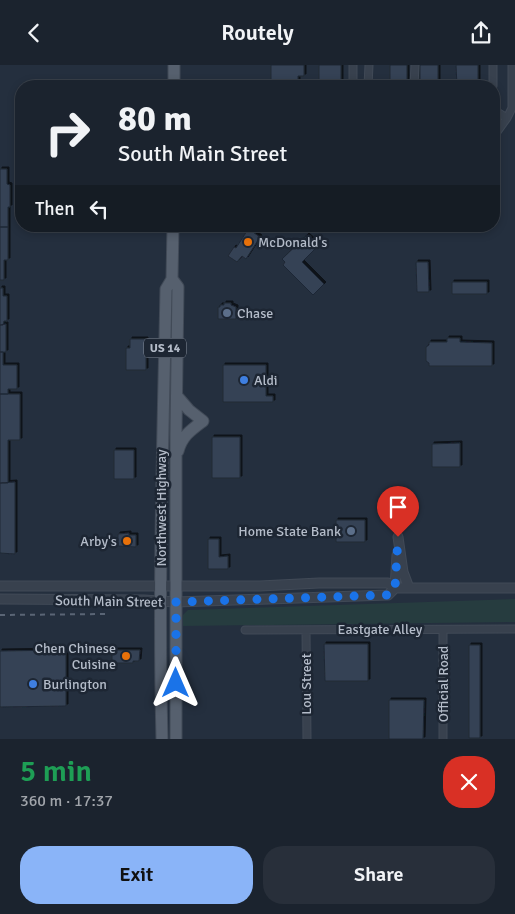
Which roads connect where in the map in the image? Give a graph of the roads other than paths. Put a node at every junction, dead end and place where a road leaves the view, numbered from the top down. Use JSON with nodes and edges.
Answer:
{"nodes":[{"id":1,"x":174,"y":65,"type":"edge"},
{"id":2,"x":353,"y":65,"type":"edge"},
{"id":3,"x":369,"y":65,"type":"edge"},
{"id":4,"x":415,"y":65,"type":"edge"},
{"id":5,"x":493,"y":65,"type":"edge"},
{"id":6,"x":512,"y":65,"type":"edge"},
{"id":7,"x":174,"y":80,"type":"edge"},
{"id":8,"x":354,"y":80,"type":"edge"},
{"id":9,"x":368,"y":80,"type":"edge"},
{"id":10,"x":414,"y":80,"type":"edge"},
{"id":11,"x":493,"y":80,"type":"edge"},
{"id":12,"x":500,"y":114,"type":"edge"},
{"id":13,"x":507,"y":118,"type":"junction"},
{"id":14,"x":500,"y":127,"type":"edge"},
{"id":15,"x":173,"y":232,"type":"edge"},
{"id":16,"x":172,"y":279,"type":"junction"},
{"id":17,"x":177,"y":396,"type":"junction"},
{"id":18,"x":176,"y":457,"type":"junction"},
{"id":19,"x":0,"y":586,"type":"edge"},
{"id":20,"x":161,"y":586,"type":"junction"},
{"id":21,"x":176,"y":586,"type":"junction"},
{"id":22,"x":395,"y":588,"type":"junction"},
{"id":23,"x":409,"y":588,"type":"junction"},
{"id":24,"x":515,"y":588,"type":"edge"},
{"id":25,"x":0,"y":599,"type":"edge"},
{"id":26,"x":161,"y":602,"type":"junction"},
{"id":27,"x":176,"y":602,"type":"junction"},
{"id":28,"x":515,"y":629,"type":"edge"},
{"id":29,"x":245,"y":630,"type":"dead end"},
{"id":30,"x":306,"y":630,"type":"junction"},
{"id":31,"x":443,"y":630,"type":"junction"},
{"id":32,"x":162,"y":739,"type":"edge"},
{"id":33,"x":176,"y":739,"type":"edge"},
{"id":34,"x":306,"y":739,"type":"edge"},
{"id":35,"x":443,"y":739,"type":"edge"}],
"edges":[{"from":1,"to":7,"type":"main road"},
{"from":2,"to":8,"type":"street"},
{"from":3,"to":9,"type":"street"},
{"from":4,"to":10,"type":"street"},
{"from":5,"to":11,"type":"street"},
{"from":6,"to":13,"type":"street"},
{"from":12,"to":13,"type":"street"},
{"from":13,"to":14,"type":"street"},
{"from":15,"to":16,"type":"main road","name":"Northwest Highway","number":"US 14"},
{"from":16,"to":17,"type":"main road","name":"Northwest Highway","number":"US 14"},
{"from":16,"to":20,"type":"main road","name":"Northwest Highway","number":"US 14"},
{"from":17,"to":18,"type":"main road","name":"Northwest Highway","number":"US 14"},
{"from":17,"to":18,"type":"main road"},
{"from":18,"to":21,"type":"main road","name":"Northwest Highway","number":"US 14"},
{"from":19,"to":20,"type":"street","name":"South Main Street"},
{"from":20,"to":21,"type":"street","name":"South Main Street"},
{"from":20,"to":26,"type":"main road","name":"Northwest Highway","number":"US 14"},
{"from":21,"to":22,"type":"street","name":"South Main Street"},
{"from":21,"to":27,"type":"main road","name":"Northwest Highway","number":"US 14"},
{"from":22,"to":23,"type":"street","name":"South Main Street"},
{"from":22,"to":23,"type":"street"},
{"from":22,"to":27,"type":"street","name":"South Main Street"},
{"from":23,"to":24,"type":"street","name":"South Main Street"},
{"from":25,"to":26,"type":"street","name":"South Main Street"},
{"from":26,"to":27,"type":"street","name":"South Main Street"},
{"from":26,"to":32,"type":"main road","name":"Northwest Highway","number":"US 14"},
{"from":27,"to":33,"type":"main road","name":"Northwest Highway","number":"US 14"},
{"from":28,"to":31,"type":"street","name":"Eastgate Alley"},
{"from":29,"to":30,"type":"street","name":"Eastgate Alley"},
{"from":30,"to":31,"type":"street","name":"Eastgate Alley"},
{"from":30,"to":34,"type":"street","name":"Lou Street"},
{"from":31,"to":35,"type":"street","name":"Official Road"}]}
